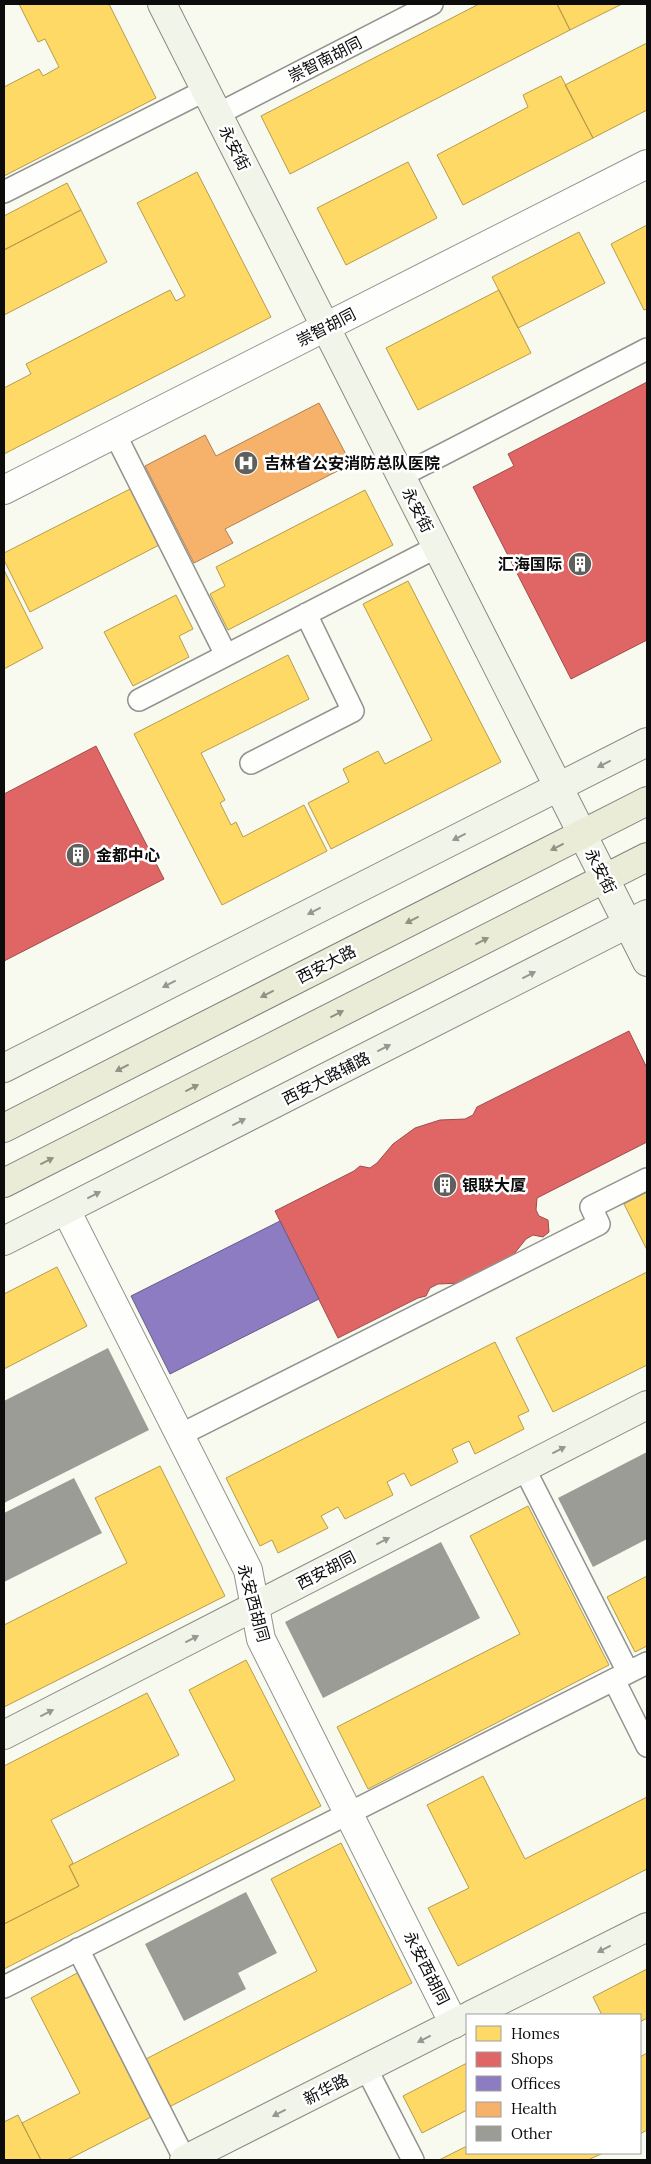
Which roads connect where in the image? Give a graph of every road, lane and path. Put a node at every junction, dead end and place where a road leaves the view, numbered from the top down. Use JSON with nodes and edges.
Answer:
{"nodes":[{"id":1,"x":162,"y":4,"type":"edge"},
{"id":2,"x":432,"y":4,"type":"edge"},
{"id":3,"x":212,"y":102,"type":"junction"},
{"id":4,"x":647,"y":164,"type":"edge"},
{"id":5,"x":4,"y":192,"type":"edge"},
{"id":6,"x":326,"y":327,"type":"junction"},
{"id":7,"x":647,"y":350,"type":"edge"},
{"id":8,"x":115,"y":434,"type":"junction"},
{"id":9,"x":401,"y":476,"type":"junction"},
{"id":10,"x":4,"y":490,"type":"edge"},
{"id":11,"x":437,"y":547,"type":"junction"},
{"id":12,"x":306,"y":614,"type":"junction"},
{"id":13,"x":226,"y":655,"type":"junction"},
{"id":14,"x":140,"y":700,"type":"dead end"},
{"id":15,"x":647,"y":742,"type":"edge"},
{"id":16,"x":251,"y":763,"type":"dead end"},
{"id":17,"x":558,"y":787,"type":"junction"},
{"id":18,"x":647,"y":801,"type":"edge"},
{"id":19,"x":582,"y":834,"type":"junction"},
{"id":20,"x":647,"y":858,"type":"edge"},
{"id":21,"x":605,"y":879,"type":"junction"},
{"id":22,"x":638,"y":919,"type":"edge"},
{"id":23,"x":647,"y":962,"type":"edge"},
{"id":24,"x":4,"y":1068,"type":"edge"},
{"id":25,"x":4,"y":1128,"type":"edge"},
{"id":26,"x":647,"y":1179,"type":"edge"},
{"id":27,"x":4,"y":1183,"type":"edge"},
{"id":28,"x":66,"y":1210,"type":"junction"},
{"id":29,"x":4,"y":1241,"type":"edge"},
{"id":30,"x":647,"y":1405,"type":"edge"},
{"id":31,"x":180,"y":1435,"type":"junction"},
{"id":32,"x":524,"y":1468,"type":"junction"},
{"id":33,"x":255,"y":1606,"type":"junction"},
{"id":34,"x":647,"y":1662,"type":"edge"},
{"id":35,"x":621,"y":1676,"type":"junction"},
{"id":36,"x":4,"y":1735,"type":"edge"},
{"id":37,"x":647,"y":1746,"type":"edge"},
{"id":38,"x":348,"y":1812,"type":"junction"},
{"id":39,"x":647,"y":1927,"type":"edge"},
{"id":40,"x":78,"y":1949,"type":"junction"},
{"id":41,"x":4,"y":1987,"type":"edge"},
{"id":42,"x":474,"y":2014,"type":"edge"},
{"id":43,"x":464,"y":2019,"type":"edge"},
{"id":44,"x":366,"y":2068,"type":"junction"},
{"id":45,"x":184,"y":2160,"type":"edge"},
{"id":46,"x":413,"y":2160,"type":"edge"}],
"edges":[{"from":1,"to":3,"type":"street","name":"永安街"},
{"from":2,"to":3,"type":"lane","name":"崇智南胡同"},
{"from":3,"to":5,"type":"lane","name":"崇智南胡同"},
{"from":3,"to":6,"type":"street","name":"永安街"},
{"from":4,"to":6,"type":"street","name":"崇智胡同"},
{"from":6,"to":8,"type":"street","name":"崇智胡同"},
{"from":6,"to":9,"type":"street","name":"永安街"},
{"from":7,"to":9,"type":"lane"},
{"from":8,"to":10,"type":"street","name":"崇智胡同"},
{"from":8,"to":13,"type":"lane"},
{"from":9,"to":11,"type":"street","name":"永安街"},
{"from":11,"to":12,"type":"lane"},
{"from":11,"to":17,"type":"street","name":"永安街"},
{"from":12,"to":13,"type":"lane"},
{"from":12,"to":16,"type":"lane"},
{"from":13,"to":14,"type":"lane"},
{"from":15,"to":17,"type":"street","one_way":true},
{"from":17,"to":19,"type":"street","name":"永安街"},
{"from":17,"to":24,"type":"street","one_way":true},
{"from":18,"to":19,"type":"main road","name":"西安大路"},
{"from":19,"to":21,"type":"street","name":"永安街"},
{"from":19,"to":25,"type":"main road","name":"西安大路","one_way":true},
{"from":20,"to":21,"type":"main road"},
{"from":21,"to":22,"type":"street","name":"永安街"},
{"from":27,"to":21,"type":"main road","one_way":true},
{"from":22,"to":23,"type":"street","name":"永安街"},
{"from":28,"to":22,"type":"street","name":"西安大路辅路","one_way":true},
{"from":26,"to":31,"type":"lane"},
{"from":28,"to":29,"type":"street","name":"西安大路辅路"},
{"from":28,"to":31,"type":"street","name":"永安西胡同"},
{"from":32,"to":30,"type":"street","name":"西安胡同","one_way":true},
{"from":31,"to":33,"type":"street","name":"永安西胡同"},
{"from":33,"to":32,"type":"street","name":"西安胡同","one_way":true},
{"from":32,"to":35,"type":"lane"},
{"from":36,"to":33,"type":"street","name":"西安胡同","one_way":true},
{"from":33,"to":38,"type":"street","name":"永安西胡同"},
{"from":34,"to":35,"type":"lane"},
{"from":35,"to":37,"type":"lane"},
{"from":35,"to":38,"type":"lane"},
{"from":38,"to":40,"type":"lane"},
{"from":38,"to":43,"type":"street","name":"永安西胡同"},
{"from":39,"to":42,"type":"street","name":"新华路","one_way":true},
{"from":40,"to":41,"type":"lane"},
{"from":40,"to":45,"type":"lane"},
{"from":43,"to":44,"type":"street","name":"新华路","one_way":true},
{"from":44,"to":45,"type":"street","name":"新华路","one_way":true},
{"from":44,"to":46,"type":"lane"}]}
